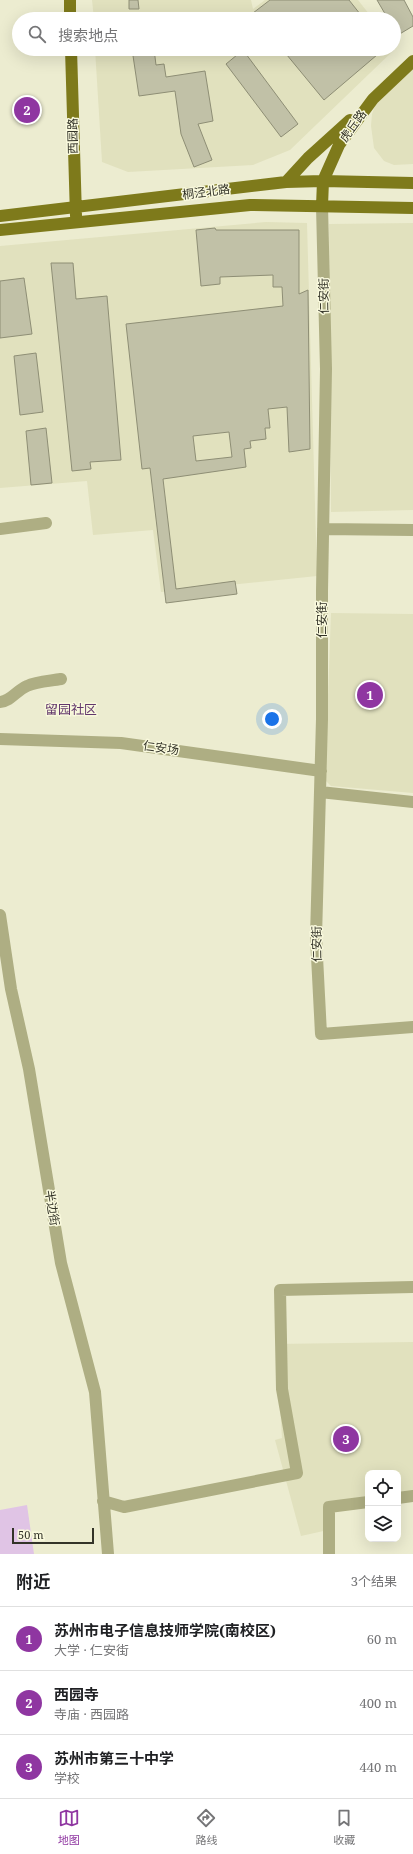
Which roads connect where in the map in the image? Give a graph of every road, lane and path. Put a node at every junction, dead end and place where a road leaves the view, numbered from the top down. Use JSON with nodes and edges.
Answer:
{"nodes":[{"id":1,"x":70,"y":0,"type":"edge"},
{"id":2,"x":70,"y":12,"type":"edge"},
{"id":3,"x":71,"y":56,"type":"edge"},
{"id":4,"x":413,"y":61,"type":"edge"},
{"id":5,"x":373,"y":99,"type":"junction"},
{"id":6,"x":323,"y":180,"type":"junction"},
{"id":7,"x":286,"y":182,"type":"junction"},
{"id":8,"x":413,"y":183,"type":"edge"},
{"id":9,"x":322,"y":206,"type":"junction"},
{"id":10,"x":413,"y":208,"type":"edge"},
{"id":11,"x":75,"y":209,"type":"junction"},
{"id":12,"x":0,"y":216,"type":"edge"},
{"id":13,"x":77,"y":223,"type":"junction"},
{"id":14,"x":0,"y":230,"type":"edge"},
{"id":15,"x":46,"y":523,"type":"dead end"},
{"id":16,"x":0,"y":529,"type":"edge"},
{"id":17,"x":323,"y":529,"type":"junction"},
{"id":18,"x":413,"y":530,"type":"edge"},
{"id":19,"x":61,"y":679,"type":"dead end"},
{"id":20,"x":0,"y":702,"type":"edge"},
{"id":21,"x":0,"y":739,"type":"edge"},
{"id":22,"x":320,"y":771,"type":"junction"},
{"id":23,"x":320,"y":792,"type":"junction"},
{"id":24,"x":413,"y":802,"type":"edge"},
{"id":25,"x":0,"y":915,"type":"edge"},
{"id":26,"x":1,"y":931,"type":"edge"},
{"id":27,"x":413,"y":1027,"type":"edge"},
{"id":28,"x":413,"y":1287,"type":"edge"},
{"id":29,"x":413,"y":1496,"type":"edge"},
{"id":30,"x":401,"y":1498,"type":"edge"},
{"id":31,"x":103,"y":1502,"type":"junction"},
{"id":32,"x":365,"y":1502,"type":"edge"},
{"id":33,"x":108,"y":1554,"type":"edge"},
{"id":34,"x":329,"y":1554,"type":"edge"}],
"edges":[{"from":1,"to":2,"type":"main road"},
{"from":3,"to":11,"type":"main road","name":"西园路"},
{"from":4,"to":5,"type":"main road","name":"虎丘路"},
{"from":5,"to":6,"type":"main road","name":"虎丘路"},
{"from":5,"to":7,"type":"main road"},
{"from":6,"to":7,"type":"main road","name":"桐泾北路"},
{"from":6,"to":8,"type":"main road","name":"桐泾北路"},
{"from":6,"to":9,"type":"main road","name":"虎丘路"},
{"from":7,"to":11,"type":"main road","name":"桐泾北路"},
{"from":9,"to":10,"type":"main road","name":"桐泾北路"},
{"from":9,"to":13,"type":"main road","name":"桐泾北路"},
{"from":9,"to":17,"type":"street","name":"仁安街"},
{"from":11,"to":12,"type":"main road","name":"桐泾北路"},
{"from":11,"to":13,"type":"main road","name":"西园路"},
{"from":13,"to":14,"type":"main road","name":"桐泾北路"},
{"from":15,"to":16,"type":"street"},
{"from":17,"to":18,"type":"street"},
{"from":17,"to":22,"type":"street","name":"仁安街"},
{"from":19,"to":20,"type":"street"},
{"from":21,"to":22,"type":"street","name":"仁安场"},
{"from":22,"to":23,"type":"street","name":"仁安街"},
{"from":23,"to":24,"type":"street"},
{"from":23,"to":27,"type":"street","name":"仁安街"},
{"from":25,"to":26,"type":"street","name":"半边街"},
{"from":26,"to":31,"type":"street","name":"半边街"},
{"from":28,"to":31,"type":"street"},
{"from":29,"to":30,"type":"street"},
{"from":31,"to":33,"type":"street","name":"半边街"},
{"from":32,"to":34,"type":"street"}]}
